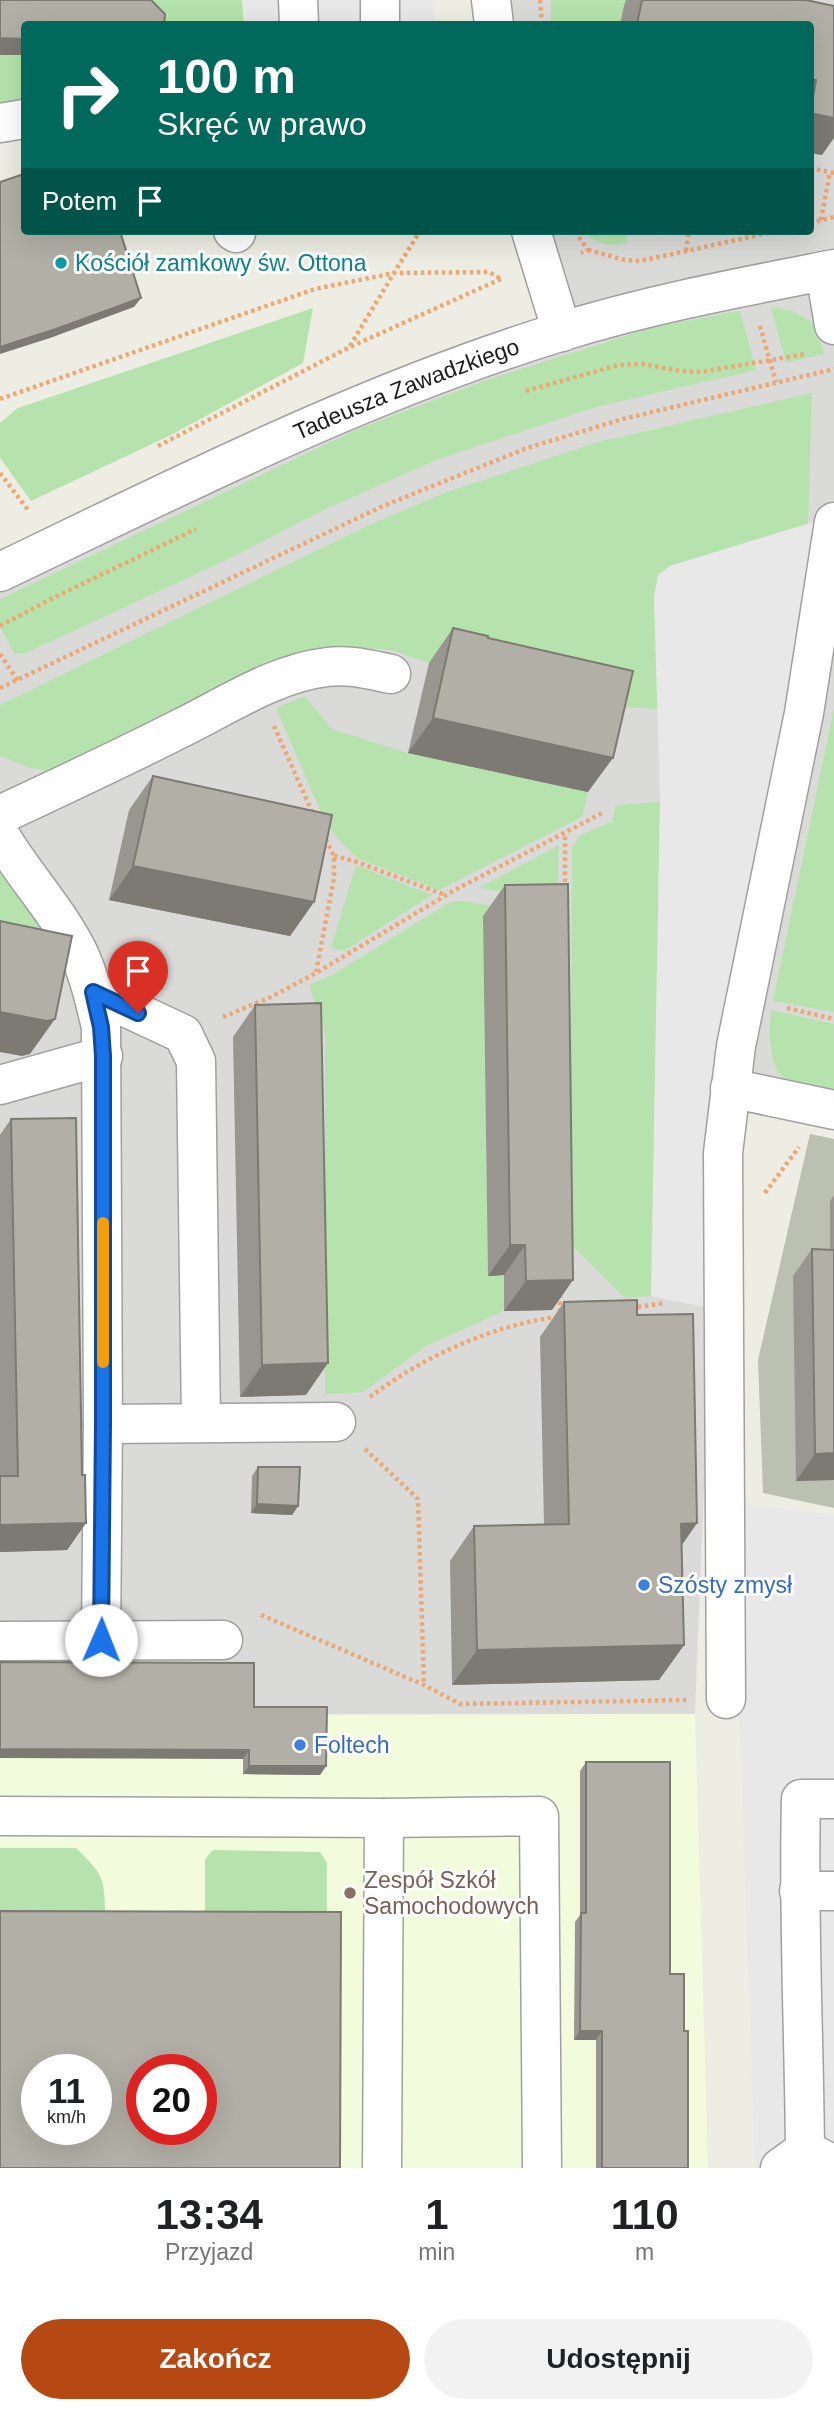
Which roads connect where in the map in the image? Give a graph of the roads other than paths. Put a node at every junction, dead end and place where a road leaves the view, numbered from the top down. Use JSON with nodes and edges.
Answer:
{"nodes":[{"id":1,"x":298,"y":0,"type":"edge"},
{"id":2,"x":380,"y":0,"type":"edge"},
{"id":3,"x":491,"y":0,"type":"edge"},
{"id":4,"x":299,"y":21,"type":"edge"},
{"id":5,"x":380,"y":21,"type":"edge"},
{"id":6,"x":494,"y":21,"type":"edge"},
{"id":7,"x":21,"y":120,"type":"edge"},
{"id":8,"x":0,"y":123,"type":"edge"},
{"id":9,"x":535,"y":249,"type":"edge"},
{"id":10,"x":829,"y":270,"type":"edge"},
{"id":11,"x":834,"y":325,"type":"edge"},
{"id":12,"x":562,"y":331,"type":"junction"},
{"id":13,"x":834,"y":522,"type":"edge"},
{"id":14,"x":0,"y":572,"type":"edge"},
{"id":15,"x":391,"y":674,"type":"dead end"},
{"id":16,"x":0,"y":815,"type":"edge"},
{"id":17,"x":0,"y":835,"type":"edge"},
{"id":18,"x":93,"y":992,"type":"junction"},
{"id":19,"x":103,"y":1056,"type":"junction"},
{"id":20,"x":0,"y":1084,"type":"edge"},
{"id":21,"x":730,"y":1088,"type":"junction"},
{"id":22,"x":829,"y":1108,"type":"edge"},
{"id":23,"x":201,"y":1422,"type":"junction"},
{"id":24,"x":336,"y":1422,"type":"road end"},
{"id":25,"x":103,"y":1423,"type":"junction"},
{"id":26,"x":101,"y":1640,"type":"junction"},
{"id":27,"x":223,"y":1640,"type":"dead end"},
{"id":28,"x":0,"y":1641,"type":"edge"},
{"id":29,"x":726,"y":1699,"type":"road end"},
{"id":30,"x":834,"y":1800,"type":"edge"},
{"id":31,"x":0,"y":1816,"type":"edge"},
{"id":32,"x":384,"y":1818,"type":"junction"},
{"id":33,"x":817,"y":1891,"type":"edge"},
{"id":34,"x":807,"y":2161,"type":"edge"},
{"id":35,"x":382,"y":2168,"type":"edge"},
{"id":36,"x":542,"y":2168,"type":"edge"}],
"edges":[{"from":1,"to":4,"type":"street"},
{"from":2,"to":5,"type":"street"},
{"from":3,"to":6,"type":"street"},
{"from":7,"to":8,"type":"street"},
{"from":9,"to":12,"type":"street"},
{"from":10,"to":11,"type":"street"},
{"from":10,"to":12,"type":"street","name":"Tadeusza Zawadzkiego"},
{"from":12,"to":14,"type":"street","name":"Tadeusza Zawadzkiego"},
{"from":13,"to":21,"type":"street"},
{"from":15,"to":16,"type":"street"},
{"from":17,"to":18,"type":"street"},
{"from":18,"to":19,"type":"street"},
{"from":18,"to":23,"type":"street"},
{"from":19,"to":20,"type":"street"},
{"from":19,"to":25,"type":"street"},
{"from":21,"to":22,"type":"street"},
{"from":21,"to":29,"type":"street"},
{"from":23,"to":24,"type":"street"},
{"from":23,"to":25,"type":"street"},
{"from":25,"to":26,"type":"street"},
{"from":26,"to":27,"type":"street"},
{"from":26,"to":28,"type":"street"},
{"from":30,"to":33,"type":"street"},
{"from":31,"to":32,"type":"street"},
{"from":32,"to":35,"type":"street"},
{"from":32,"to":36,"type":"street"},
{"from":33,"to":34,"type":"street"}]}
